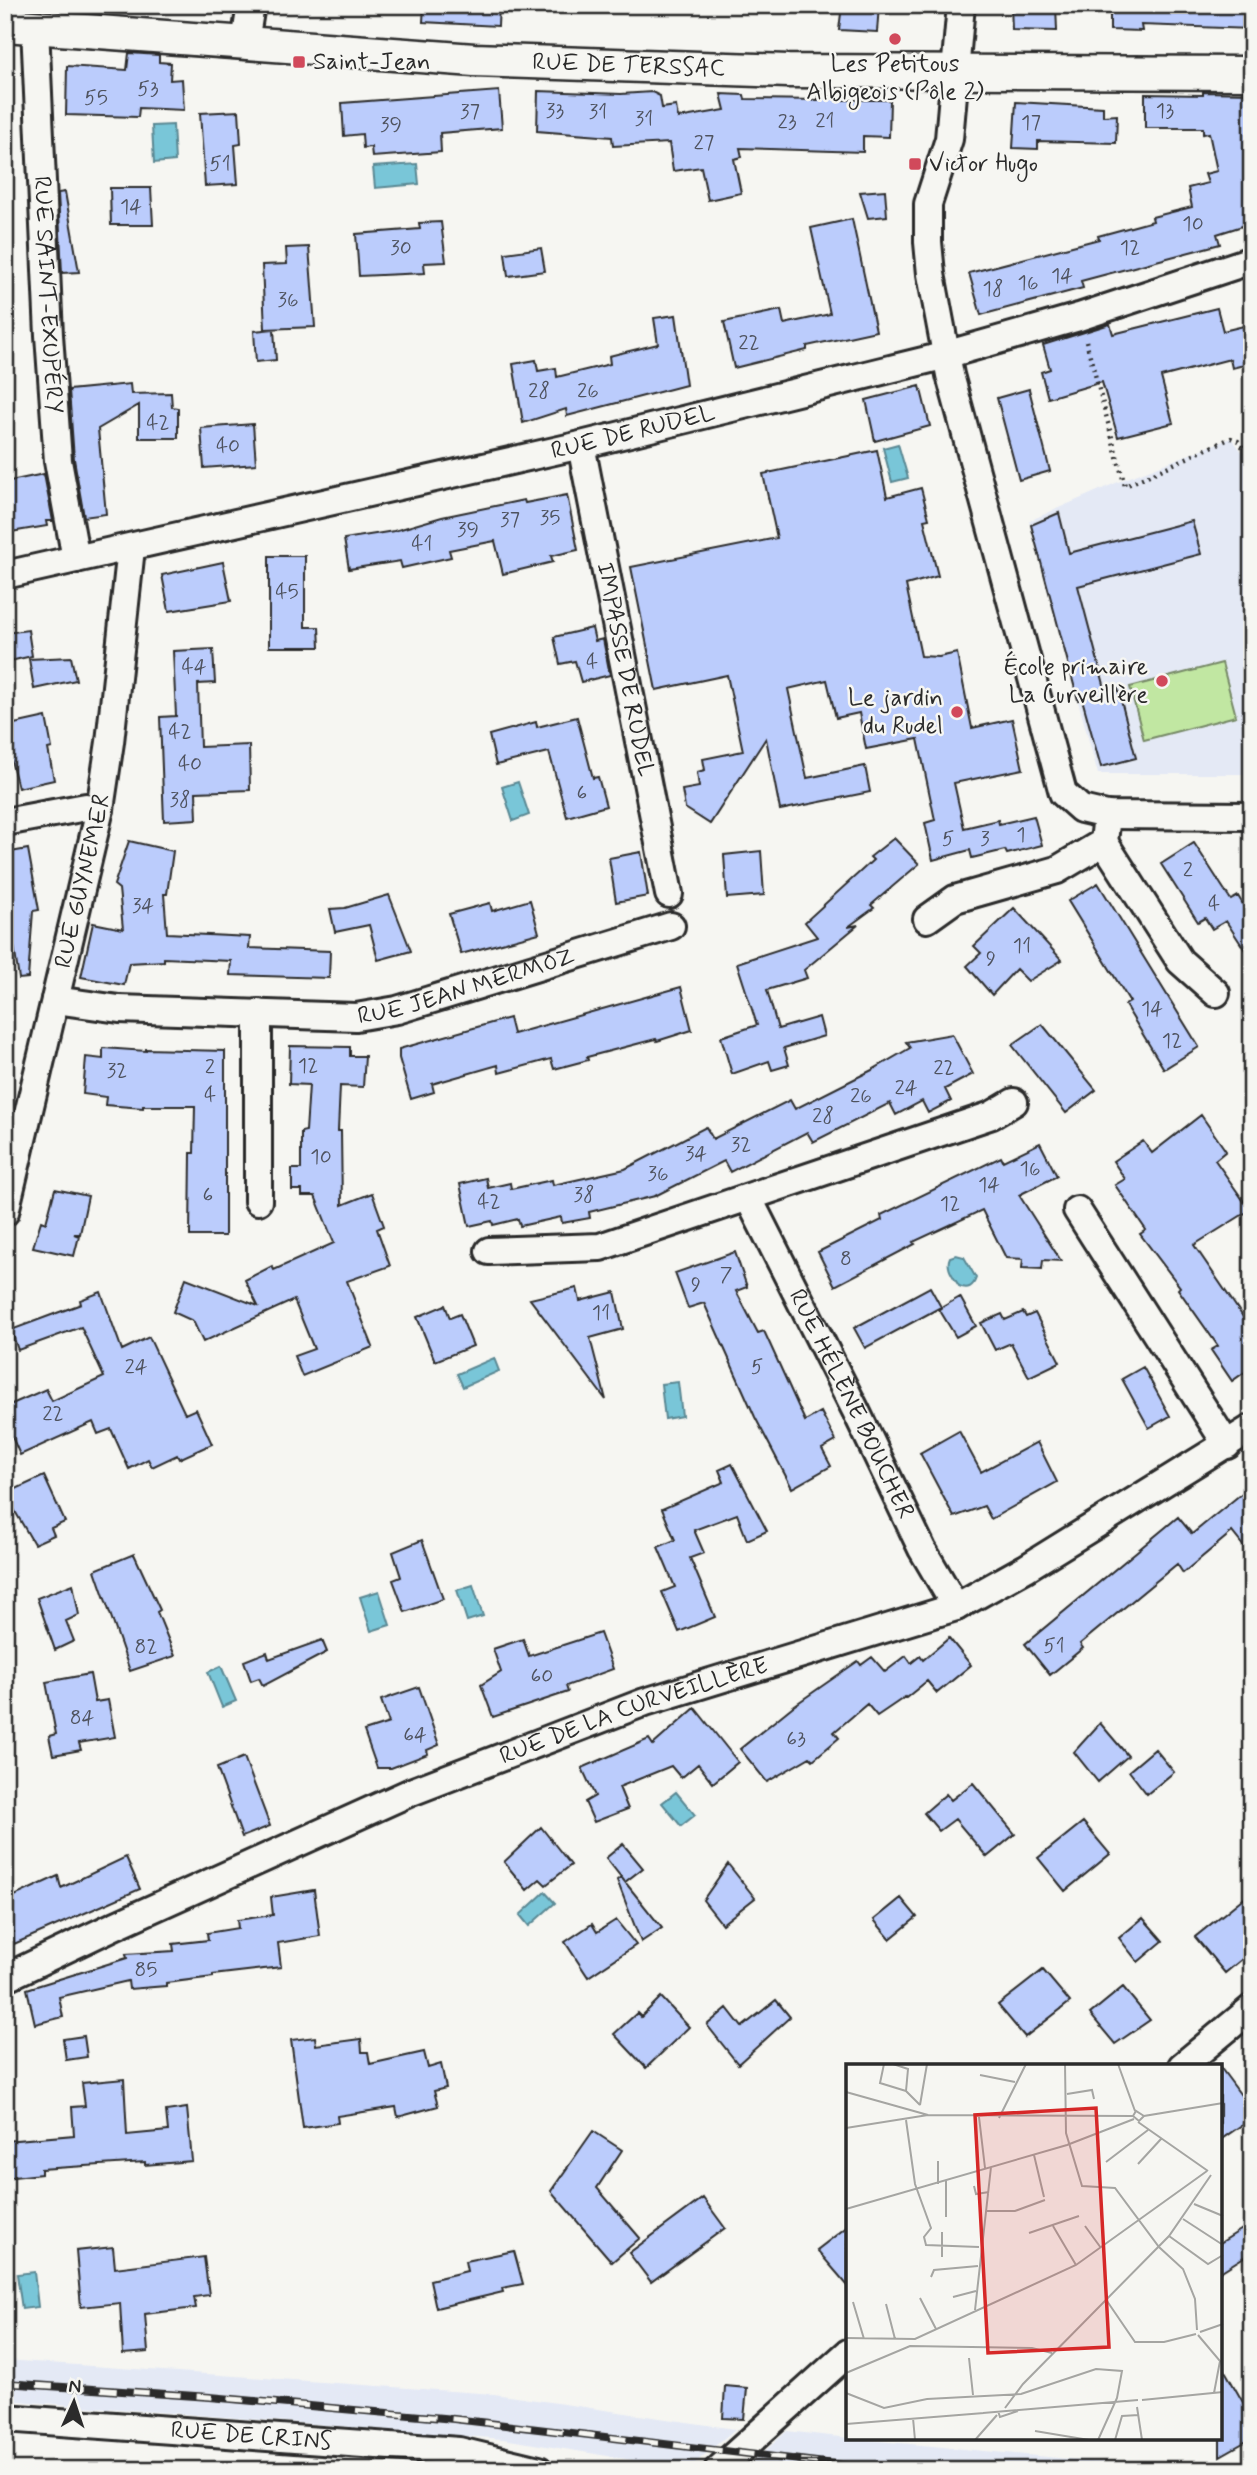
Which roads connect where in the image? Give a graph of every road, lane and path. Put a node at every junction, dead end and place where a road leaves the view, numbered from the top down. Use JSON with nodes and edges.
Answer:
{"nodes":[{"id":1,"x":251,"y":5,"type":"edge"},
{"id":2,"x":961,"y":5,"type":"edge"},
{"id":3,"x":20,"y":26,"type":"edge"},
{"id":4,"x":245,"y":42,"type":"junction"},
{"id":5,"x":955,"y":71,"type":"junction"},
{"id":6,"x":1252,"y":73,"type":"edge"},
{"id":7,"x":1252,"y":260,"type":"edge"},
{"id":8,"x":1079,"y":317,"type":"junction"},
{"id":9,"x":948,"y":365,"type":"junction"},
{"id":10,"x":581,"y":445,"type":"junction"},
{"id":11,"x":1252,"y":459,"type":"edge"},
{"id":12,"x":131,"y":548,"type":"junction"},
{"id":13,"x":76,"y":559,"type":"junction"},
{"id":14,"x":5,"y":575,"type":"edge"},
{"id":15,"x":100,"y":809,"type":"junction"},
{"id":16,"x":1107,"y":815,"type":"junction"},
{"id":17,"x":1252,"y":816,"type":"edge"},
{"id":18,"x":5,"y":822,"type":"edge"},
{"id":19,"x":1104,"y":842,"type":"junction"},
{"id":20,"x":669,"y":894,"type":"dead end"},
{"id":21,"x":927,"y":919,"type":"dead end"},
{"id":22,"x":671,"y":926,"type":"dead end"},
{"id":23,"x":1216,"y":993,"type":"dead end"},
{"id":24,"x":55,"y":1000,"type":"junction"},
{"id":25,"x":258,"y":1013,"type":"junction"},
{"id":26,"x":1014,"y":1102,"type":"dead end"},
{"id":27,"x":748,"y":1199,"type":"junction"},
{"id":28,"x":258,"y":1201,"type":"dead end"},
{"id":29,"x":1077,"y":1210,"type":"dead end"},
{"id":30,"x":5,"y":1212,"type":"edge"},
{"id":31,"x":489,"y":1251,"type":"dead end"},
{"id":32,"x":1252,"y":1428,"type":"edge"},
{"id":33,"x":1227,"y":1445,"type":"junction"},
{"id":34,"x":956,"y":1607,"type":"junction"},
{"id":35,"x":5,"y":1978,"type":"edge"},
{"id":36,"x":1252,"y":2008,"type":"edge"},
{"id":37,"x":1184,"y":2064,"type":"edge"},
{"id":38,"x":846,"y":2355,"type":"edge"},
{"id":39,"x":5,"y":2418,"type":"edge"},
{"id":40,"x":538,"y":2470,"type":"edge"},
{"id":41,"x":718,"y":2470,"type":"edge"}],
"edges":[{"from":1,"to":4,"type":"street"},
{"from":2,"to":5,"type":"street"},
{"from":3,"to":4,"type":"street","name":"RUE DE TERSSAC"},
{"from":3,"to":13,"type":"street","name":"RUE SAINT-EXUPÉRY"},
{"from":4,"to":5,"type":"street","name":"RUE DE TERSSAC"},
{"from":5,"to":6,"type":"street","name":"RUE DE TERSSAC"},
{"from":5,"to":9,"type":"street"},
{"from":7,"to":8,"type":"street","name":"RUE DE RUDEL"},
{"from":8,"to":9,"type":"street","name":"RUE DE RUDEL"},
{"from":8,"to":11,"type":"path"},
{"from":9,"to":10,"type":"street","name":"RUE DE RUDEL"},
{"from":9,"to":16,"type":"street"},
{"from":10,"to":12,"type":"street","name":"RUE DE RUDEL"},
{"from":10,"to":20,"type":"street","name":"IMPASSE DE RUDEL"},
{"from":12,"to":13,"type":"street","name":"RUE DE RUDEL"},
{"from":12,"to":15,"type":"street","name":"RUE GUYNEMER"},
{"from":13,"to":14,"type":"street","name":"RUE DE RUDEL"},
{"from":15,"to":18,"type":"street"},
{"from":15,"to":24,"type":"street","name":"RUE GUYNEMER"},
{"from":16,"to":17,"type":"street"},
{"from":16,"to":19,"type":"street"},
{"from":19,"to":21,"type":"street"},
{"from":19,"to":23,"type":"street"},
{"from":22,"to":25,"type":"street","name":"RUE JEAN MERMOZ"},
{"from":24,"to":25,"type":"street","name":"RUE JEAN MERMOZ"},
{"from":24,"to":30,"type":"street","name":"RUE GUYNEMER"},
{"from":25,"to":28,"type":"street"},
{"from":26,"to":27,"type":"street"},
{"from":27,"to":31,"type":"street"},
{"from":27,"to":34,"type":"street","name":"RUE HÉLÈNE BOUCHER"},
{"from":29,"to":33,"type":"street"},
{"from":32,"to":33,"type":"street","name":"RUE DE LA CURVEILLÈRE"},
{"from":33,"to":34,"type":"street","name":"RUE DE LA CURVEILLÈRE"},
{"from":34,"to":35,"type":"street","name":"RUE DE LA CURVEILLÈRE"},
{"from":36,"to":37,"type":"street"},
{"from":38,"to":41,"type":"street"},
{"from":39,"to":40,"type":"street","name":"RUE DE CRINS"}]}
